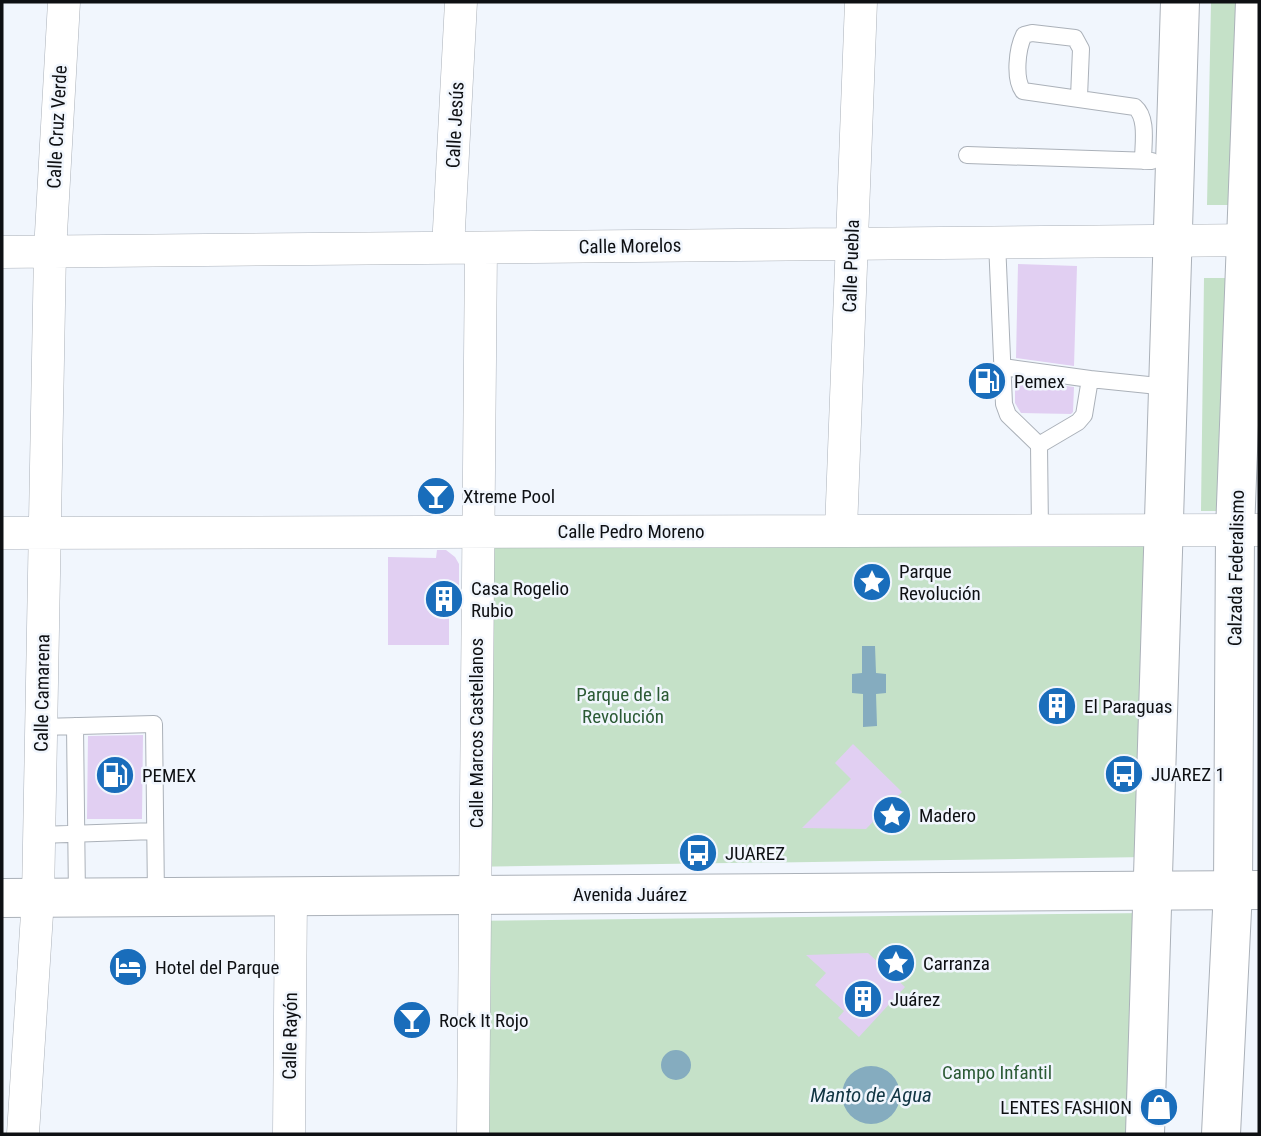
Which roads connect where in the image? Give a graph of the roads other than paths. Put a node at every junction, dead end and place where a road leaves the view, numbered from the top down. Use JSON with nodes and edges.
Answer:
{"nodes":[{"id":1,"x":64,"y":2,"type":"edge"},
{"id":2,"x":461,"y":2,"type":"edge"},
{"id":3,"x":861,"y":2,"type":"edge"},
{"id":4,"x":1180,"y":2,"type":"edge"},
{"id":5,"x":1255,"y":2,"type":"edge"},
{"id":6,"x":1079,"y":97,"type":"junction"},
{"id":7,"x":967,"y":155,"type":"dead end"},
{"id":8,"x":1159,"y":160,"type":"junction"},
{"id":9,"x":1172,"y":240,"type":"junction"},
{"id":10,"x":1253,"y":240,"type":"edge"},
{"id":11,"x":997,"y":242,"type":"junction"},
{"id":12,"x":852,"y":244,"type":"junction"},
{"id":13,"x":448,"y":248,"type":"junction"},
{"id":14,"x":481,"y":248,"type":"junction"},
{"id":15,"x":50,"y":251,"type":"junction"},
{"id":16,"x":2,"y":252,"type":"edge"},
{"id":17,"x":1003,"y":367,"type":"junction"},
{"id":18,"x":1090,"y":379,"type":"junction"},
{"id":19,"x":1168,"y":387,"type":"junction"},
{"id":20,"x":1038,"y":445,"type":"junction"},
{"id":21,"x":841,"y":530,"type":"junction"},
{"id":22,"x":1040,"y":531,"type":"junction"},
{"id":23,"x":1163,"y":531,"type":"junction"},
{"id":24,"x":1247,"y":531,"type":"edge"},
{"id":25,"x":478,"y":532,"type":"junction"},
{"id":26,"x":2,"y":533,"type":"edge"},
{"id":27,"x":45,"y":533,"type":"junction"},
{"id":28,"x":75,"y":726,"type":"junction"},
{"id":29,"x":41,"y":727,"type":"junction"},
{"id":30,"x":155,"y":831,"type":"junction"},
{"id":31,"x":76,"y":834,"type":"junction"},
{"id":32,"x":39,"y":835,"type":"junction"},
{"id":33,"x":1246,"y":890,"type":"edge"},
{"id":34,"x":1152,"y":891,"type":"junction"},
{"id":35,"x":475,"y":894,"type":"junction"},
{"id":36,"x":291,"y":896,"type":"junction"},
{"id":37,"x":156,"y":897,"type":"junction"},
{"id":38,"x":20,"y":898,"type":"edge"},
{"id":39,"x":77,"y":898,"type":"junction"},
{"id":40,"x":23,"y":1134,"type":"edge"},
{"id":41,"x":289,"y":1134,"type":"edge"},
{"id":42,"x":473,"y":1134,"type":"edge"},
{"id":43,"x":1145,"y":1134,"type":"edge"},
{"id":44,"x":1221,"y":1134,"type":"edge"}],
"edges":[{"from":1,"to":15,"type":"street","name":"Calle Cruz Verde"},
{"from":2,"to":13,"type":"street","name":"Calle Jesús"},
{"from":3,"to":12,"type":"street","name":"Calle Puebla"},
{"from":4,"to":8,"type":"main road"},
{"from":5,"to":10,"type":"main road","name":"Calzada Federalismo"},
{"from":6,"to":6,"type":"lane"},
{"from":6,"to":8,"type":"lane"},
{"from":7,"to":8,"type":"lane"},
{"from":8,"to":9,"type":"main road"},
{"from":9,"to":10,"type":"street","name":"Calle Morelos"},
{"from":9,"to":11,"type":"street","name":"Calle Morelos"},
{"from":9,"to":19,"type":"main road"},
{"from":10,"to":24,"type":"main road","name":"Calzada Federalismo"},
{"from":11,"to":12,"type":"street","name":"Calle Morelos"},
{"from":11,"to":17,"type":"lane"},
{"from":12,"to":14,"type":"street","name":"Calle Morelos"},
{"from":12,"to":21,"type":"street","name":"Calle Puebla"},
{"from":13,"to":14,"type":"street","name":"Calle Morelos"},
{"from":13,"to":15,"type":"street","name":"Calle Morelos"},
{"from":14,"to":25,"type":"street","name":"Calle Marcos Castellanos"},
{"from":15,"to":16,"type":"street","name":"Calle Morelos"},
{"from":15,"to":27,"type":"street","name":"Calle Camarena"},
{"from":17,"to":18,"type":"lane"},
{"from":17,"to":20,"type":"lane"},
{"from":18,"to":19,"type":"lane"},
{"from":18,"to":20,"type":"lane"},
{"from":19,"to":23,"type":"main road"},
{"from":20,"to":22,"type":"lane"},
{"from":21,"to":22,"type":"street","name":"Calle Pedro Moreno"},
{"from":21,"to":25,"type":"street","name":"Calle Pedro Moreno"},
{"from":22,"to":23,"type":"street","name":"Calle Pedro Moreno"},
{"from":23,"to":24,"type":"street","name":"Calle Pedro Moreno"},
{"from":23,"to":34,"type":"main road"},
{"from":24,"to":33,"type":"main road","name":"Calzada Federalismo"},
{"from":25,"to":27,"type":"street","name":"Calle Pedro Moreno"},
{"from":25,"to":35,"type":"street","name":"Calle Marcos Castellanos"},
{"from":26,"to":27,"type":"street","name":"Calle Pedro Moreno"},
{"from":27,"to":29,"type":"street","name":"Calle Camarena"},
{"from":28,"to":29,"type":"lane"},
{"from":28,"to":30,"type":"lane"},
{"from":28,"to":31,"type":"lane"},
{"from":29,"to":32,"type":"street","name":"Calle Camarena"},
{"from":30,"to":31,"type":"lane"},
{"from":30,"to":37,"type":"lane"},
{"from":31,"to":32,"type":"lane"},
{"from":31,"to":39,"type":"lane"},
{"from":32,"to":38,"type":"street","name":"Calle Camarena"},
{"from":33,"to":34,"type":"main road","name":"Avenida Juárez"},
{"from":33,"to":44,"type":"main road","name":"Calzada Federalismo"},
{"from":34,"to":35,"type":"main road","name":"Avenida Juárez"},
{"from":34,"to":43,"type":"main road"},
{"from":35,"to":36,"type":"main road","name":"Avenida Juárez"},
{"from":35,"to":42,"type":"street","name":"Calle Marcos Castellanos"},
{"from":36,"to":37,"type":"main road","name":"Avenida Juárez"},
{"from":36,"to":41,"type":"street","name":"Calle Rayón"},
{"from":37,"to":39,"type":"main road","name":"Avenida Juárez"},
{"from":38,"to":39,"type":"main road","name":"Avenida Juárez"},
{"from":38,"to":40,"type":"street","name":"Calle Camarena"}]}
